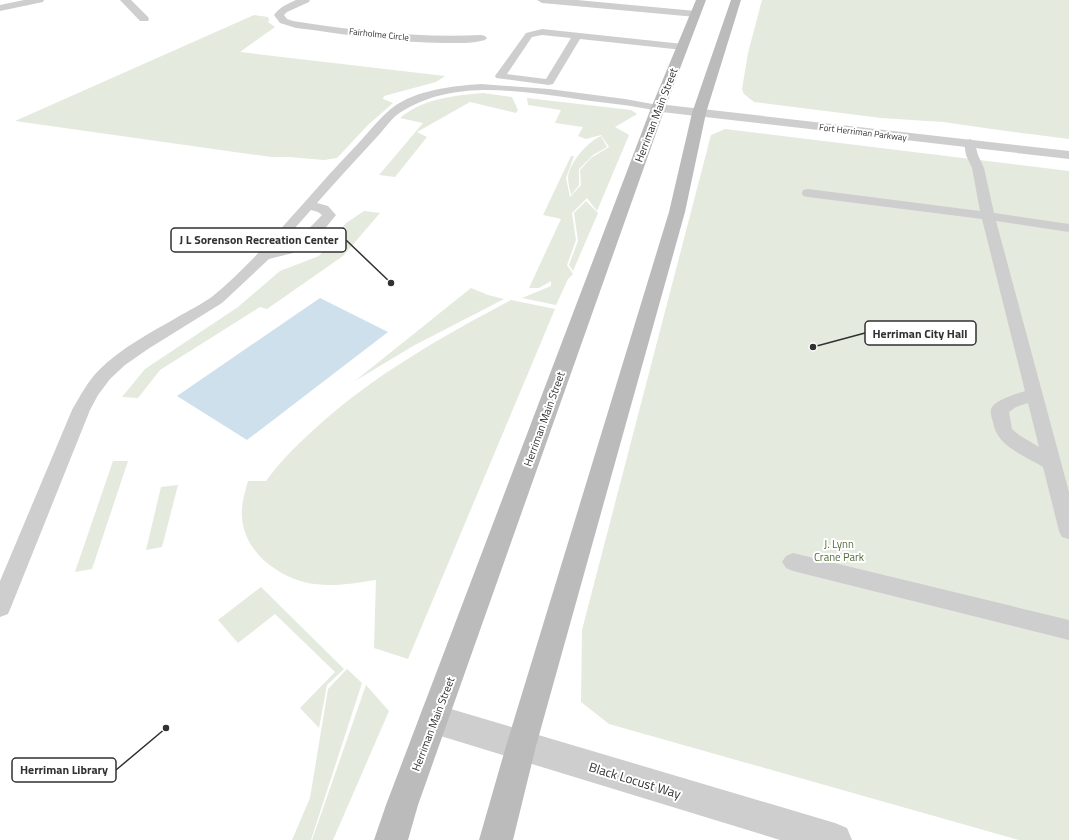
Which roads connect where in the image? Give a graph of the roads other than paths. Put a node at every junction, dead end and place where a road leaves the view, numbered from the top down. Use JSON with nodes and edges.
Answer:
{"nodes":[{"id":1,"x":39,"y":0,"type":"edge"},
{"id":2,"x":125,"y":0,"type":"edge"},
{"id":3,"x":305,"y":0,"type":"edge"},
{"id":4,"x":542,"y":0,"type":"edge"},
{"id":5,"x":701,"y":0,"type":"edge"},
{"id":6,"x":736,"y":0,"type":"edge"},
{"id":7,"x":0,"y":8,"type":"edge"},
{"id":8,"x":696,"y":14,"type":"junction"},
{"id":9,"x":144,"y":19,"type":"dead end"},
{"id":10,"x":577,"y":36,"type":"junction"},
{"id":11,"x":481,"y":38,"type":"dead end"},
{"id":12,"x":683,"y":47,"type":"junction"},
{"id":13,"x":658,"y":108,"type":"junction"},
{"id":14,"x":699,"y":113,"type":"junction"},
{"id":15,"x":970,"y":144,"type":"junction"},
{"id":16,"x":1069,"y":156,"type":"edge"},
{"id":17,"x":808,"y":192,"type":"dead end"},
{"id":18,"x":309,"y":205,"type":"junction"},
{"id":19,"x":988,"y":216,"type":"junction"},
{"id":20,"x":1069,"y":228,"type":"edge"},
{"id":21,"x":264,"y":255,"type":"junction"},
{"id":22,"x":1035,"y":394,"type":"junction"},
{"id":23,"x":1052,"y":463,"type":"junction"},
{"id":24,"x":1069,"y":531,"type":"edge"},
{"id":25,"x":794,"y":562,"type":"dead end"},
{"id":26,"x":0,"y":607,"type":"edge"},
{"id":27,"x":1069,"y":630,"type":"edge"},
{"id":28,"x":434,"y":719,"type":"junction"},
{"id":29,"x":520,"y":746,"type":"junction"},
{"id":30,"x":391,"y":840,"type":"edge"},
{"id":31,"x":496,"y":840,"type":"edge"},
{"id":32,"x":835,"y":840,"type":"edge"}],
"edges":[{"from":1,"to":7,"type":"street"},
{"from":2,"to":9,"type":"street"},
{"from":3,"to":11,"type":"street","name":"Fairholme Circle"},
{"from":4,"to":8,"type":"street"},
{"from":5,"to":8,"type":"main road","name":"Herriman Main Street"},
{"from":6,"to":14,"type":"main road"},
{"from":8,"to":12,"type":"main road","name":"Herriman Main Street"},
{"from":10,"to":10,"type":"lane"},
{"from":10,"to":12,"type":"lane"},
{"from":12,"to":13,"type":"main road","name":"Herriman Main Street"},
{"from":13,"to":14,"type":"street","name":"Fort Herriman Parkway"},
{"from":13,"to":18,"type":"lane"},
{"from":13,"to":28,"type":"main road","name":"Herriman Main Street"},
{"from":14,"to":15,"type":"street","name":"Fort Herriman Parkway"},
{"from":14,"to":29,"type":"main road"},
{"from":15,"to":16,"type":"street","name":"Fort Herriman Parkway"},
{"from":15,"to":19,"type":"lane"},
{"from":17,"to":19,"type":"lane"},
{"from":18,"to":21,"type":"lane"},
{"from":18,"to":21,"type":"lane"},
{"from":19,"to":20,"type":"lane"},
{"from":19,"to":22,"type":"lane"},
{"from":21,"to":26,"type":"lane"},
{"from":22,"to":23,"type":"lane"},
{"from":22,"to":23,"type":"lane"},
{"from":23,"to":24,"type":"lane"},
{"from":25,"to":27,"type":"lane"},
{"from":28,"to":29,"type":"street","name":"Black Locust Way"},
{"from":28,"to":30,"type":"main road","name":"Herriman Main Street"},
{"from":29,"to":31,"type":"main road"},
{"from":29,"to":32,"type":"street","name":"Black Locust Way"}]}
